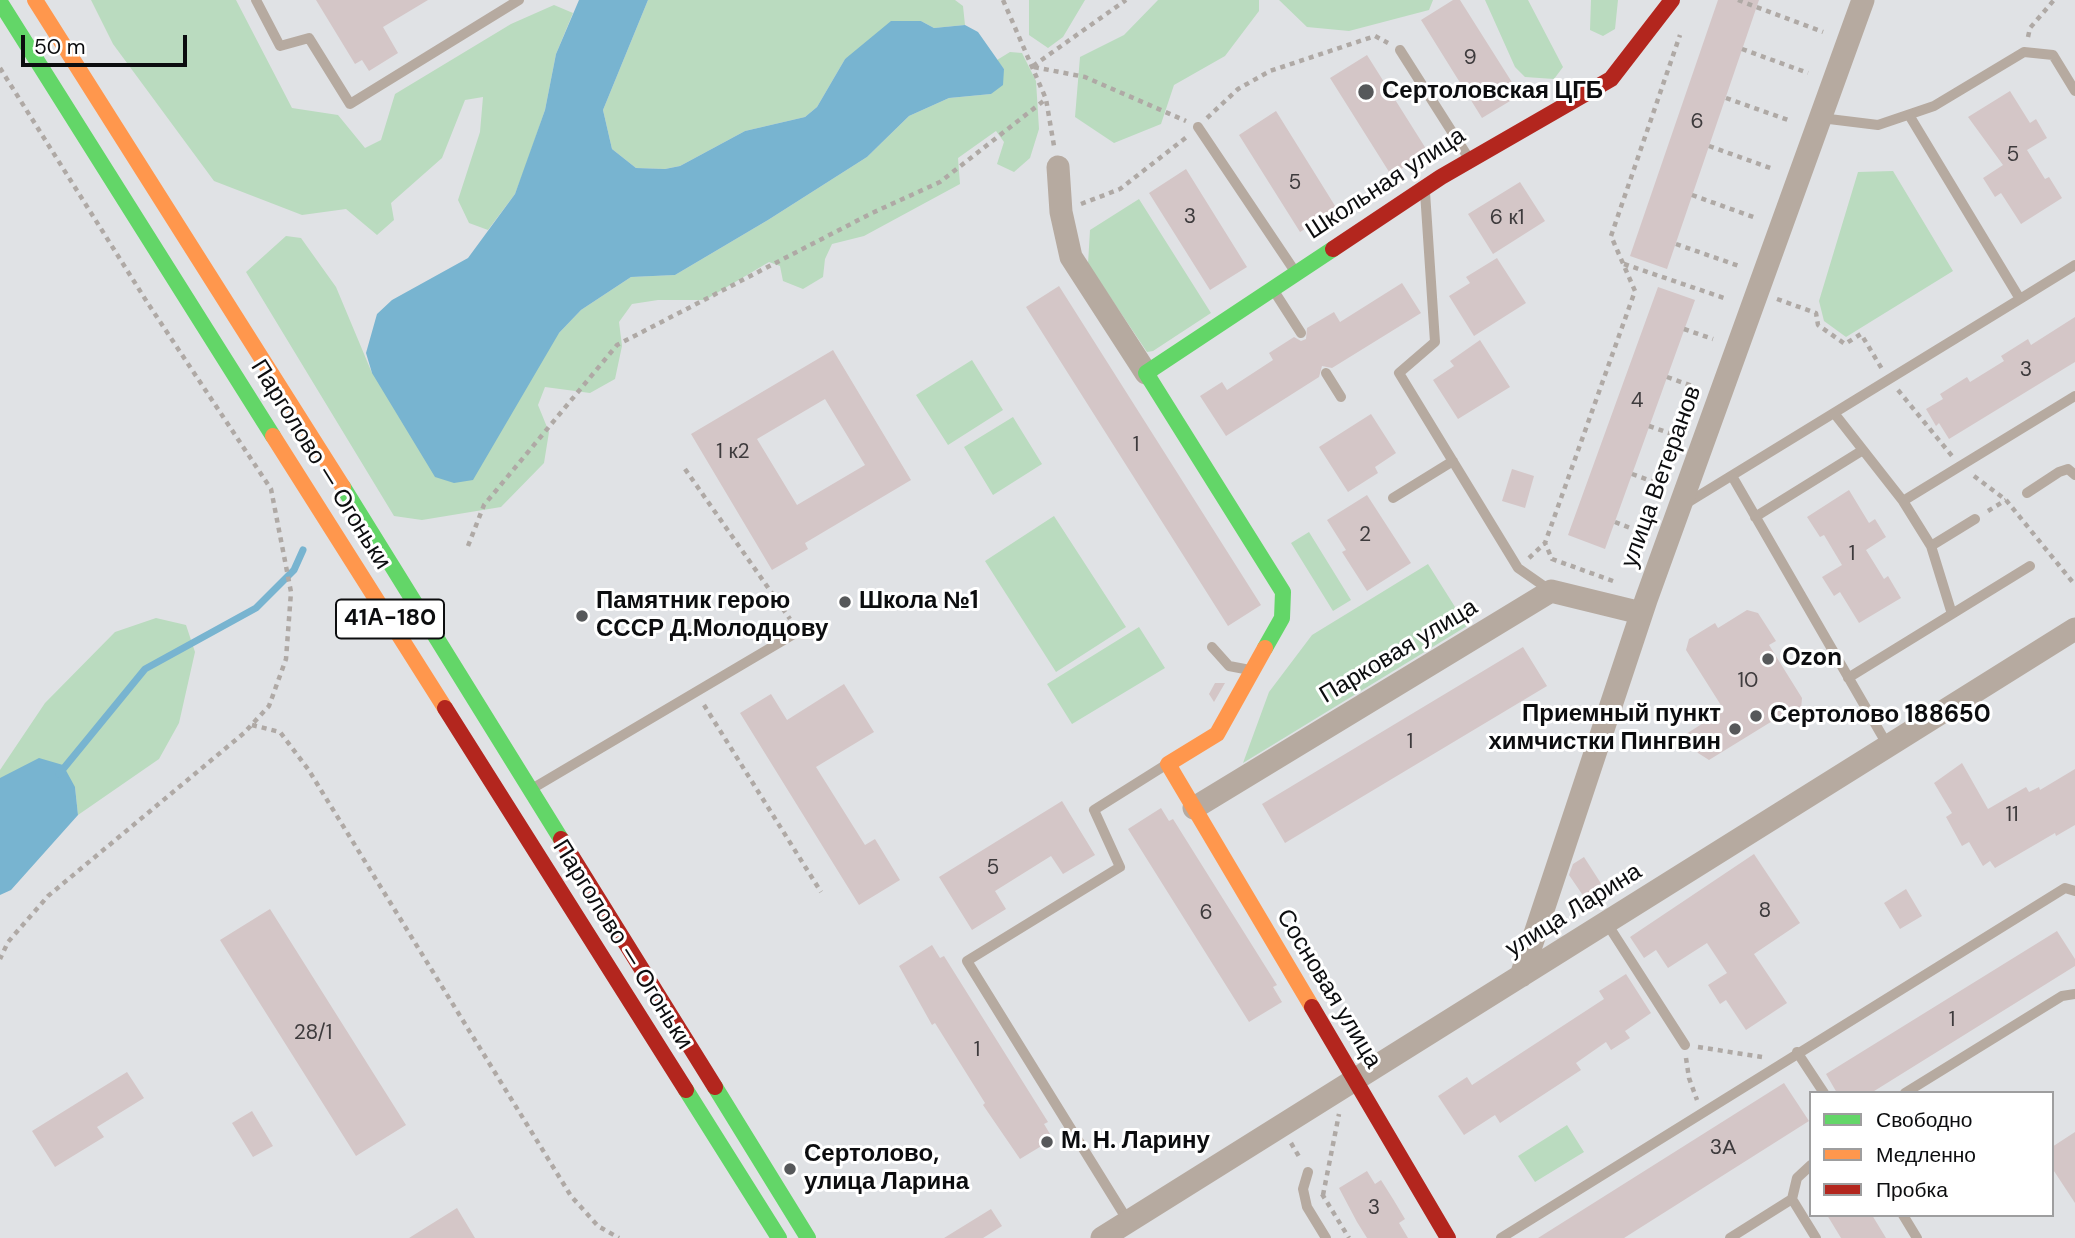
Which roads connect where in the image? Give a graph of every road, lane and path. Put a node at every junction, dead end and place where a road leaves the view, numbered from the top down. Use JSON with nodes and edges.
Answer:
{"nodes":[{"id":1,"x":35,"y":0,"type":"edge"},
{"id":2,"x":256,"y":0,"type":"edge"},
{"id":3,"x":519,"y":0,"type":"edge"},
{"id":4,"x":1003,"y":0,"type":"edge"},
{"id":5,"x":1126,"y":0,"type":"edge"},
{"id":6,"x":1672,"y":0,"type":"edge"},
{"id":7,"x":1738,"y":0,"type":"edge"},
{"id":8,"x":1863,"y":0,"type":"edge"},
{"id":9,"x":2054,"y":0,"type":"edge"},
{"id":10,"x":0,"y":2,"type":"edge"},
{"id":11,"x":1683,"y":26,"type":"dead end"},
{"id":12,"x":1823,"y":32,"type":"dead end"},
{"id":13,"x":1742,"y":49,"type":"dead end"},
{"id":14,"x":1400,"y":50,"type":"joint"},
{"id":15,"x":2024,"y":52,"type":"junction"},
{"id":16,"x":1033,"y":66,"type":"junction"},
{"id":17,"x":0,"y":68,"type":"edge"},
{"id":18,"x":1808,"y":73,"type":"dead end"},
{"id":19,"x":2075,"y":91,"type":"edge"},
{"id":20,"x":1726,"y":98,"type":"dead end"},
{"id":21,"x":1046,"y":99,"type":"junction"},
{"id":22,"x":1909,"y":115,"type":"junction"},
{"id":23,"x":1821,"y":118,"type":"junction"},
{"id":24,"x":1791,"y":121,"type":"dead end"},
{"id":25,"x":1198,"y":127,"type":"junction"},
{"id":26,"x":1709,"y":146,"type":"dead end"},
{"id":27,"x":1470,"y":160,"type":"junction"},
{"id":28,"x":1058,"y":167,"type":"joint"},
{"id":29,"x":1773,"y":169,"type":"dead end"},
{"id":30,"x":1425,"y":188,"type":"junction"},
{"id":31,"x":1692,"y":195,"type":"dead end"},
{"id":32,"x":1060,"y":212,"type":"junction"},
{"id":33,"x":1756,"y":218,"type":"dead end"},
{"id":34,"x":1676,"y":243,"type":"dead end"},
{"id":35,"x":1623,"y":263,"type":"junction"},
{"id":36,"x":2075,"y":265,"type":"edge"},
{"id":37,"x":1739,"y":266,"type":"dead end"},
{"id":38,"x":1297,"y":274,"type":"junction"},
{"id":39,"x":1273,"y":290,"type":"junction"},
{"id":40,"x":1757,"y":292,"type":"junction"},
{"id":41,"x":1727,"y":299,"type":"dead end"},
{"id":42,"x":2020,"y":299,"type":"junction"},
{"id":43,"x":1684,"y":329,"type":"dead end"},
{"id":44,"x":1301,"y":333,"type":"dead end"},
{"id":45,"x":1713,"y":339,"type":"dead end"},
{"id":46,"x":1146,"y":373,"type":"junction"},
{"id":47,"x":1326,"y":373,"type":"dead end"},
{"id":48,"x":1667,"y":377,"type":"dead end"},
{"id":49,"x":1889,"y":379,"type":"junction"},
{"id":50,"x":1695,"y":387,"type":"dead end"},
{"id":51,"x":2075,"y":396,"type":"edge"},
{"id":52,"x":1341,"y":397,"type":"dead end"},
{"id":53,"x":1903,"y":397,"type":"dead end"},
{"id":54,"x":1834,"y":413,"type":"junction"},
{"id":55,"x":1649,"y":426,"type":"dead end"},
{"id":56,"x":1678,"y":436,"type":"dead end"},
{"id":57,"x":1946,"y":448,"type":"dead end"},
{"id":58,"x":1863,"y":450,"type":"junction"},
{"id":59,"x":1453,"y":461,"type":"junction"},
{"id":60,"x":1961,"y":466,"type":"junction"},
{"id":61,"x":685,"y":468,"type":"dead end"},
{"id":62,"x":1632,"y":474,"type":"dead end"},
{"id":63,"x":2075,"y":475,"type":"edge"},
{"id":64,"x":1732,"y":476,"type":"junction"},
{"id":65,"x":1660,"y":484,"type":"dead end"},
{"id":66,"x":2027,"y":493,"type":"dead end"},
{"id":67,"x":1393,"y":498,"type":"dead end"},
{"id":68,"x":2006,"y":500,"type":"junction"},
{"id":69,"x":1903,"y":501,"type":"junction"},
{"id":70,"x":1679,"y":508,"type":"junction"},
{"id":71,"x":1755,"y":517,"type":"junction"},
{"id":72,"x":1975,"y":519,"type":"joint"},
{"id":73,"x":1615,"y":523,"type":"dead end"},
{"id":74,"x":1643,"y":533,"type":"dead end"},
{"id":75,"x":468,"y":546,"type":"dead end"},
{"id":76,"x":1931,"y":546,"type":"junction"},
{"id":77,"x":2030,"y":566,"type":"dead end"},
{"id":78,"x":1613,"y":580,"type":"dead end"},
{"id":79,"x":2075,"y":585,"type":"edge"},
{"id":80,"x":1551,"y":591,"type":"junction"},
{"id":81,"x":1641,"y":613,"type":"junction"},
{"id":82,"x":1952,"y":614,"type":"junction"},
{"id":83,"x":2075,"y":629,"type":"edge"},
{"id":84,"x":799,"y":631,"type":"joint"},
{"id":85,"x":1212,"y":647,"type":"dead end"},
{"id":86,"x":1252,"y":671,"type":"junction"},
{"id":87,"x":1848,"y":678,"type":"junction"},
{"id":88,"x":696,"y":692,"type":"junction"},
{"id":89,"x":252,"y":725,"type":"junction"},
{"id":90,"x":1888,"y":747,"type":"junction"},
{"id":91,"x":1168,"y":764,"type":"junction"},
{"id":92,"x":530,"y":791,"type":"junction"},
{"id":93,"x":1194,"y":808,"type":"junction"},
{"id":94,"x":2075,"y":891,"type":"edge"},
{"id":95,"x":821,"y":892,"type":"dead end"},
{"id":96,"x":1606,"y":922,"type":"junction"},
{"id":97,"x":0,"y":959,"type":"edge"},
{"id":98,"x":1521,"y":975,"type":"junction"},
{"id":99,"x":2075,"y":994,"type":"edge"},
{"id":100,"x":1685,"y":1045,"type":"junction"},
{"id":101,"x":1797,"y":1052,"type":"junction"},
{"id":102,"x":1784,"y":1060,"type":"junction"},
{"id":103,"x":1355,"y":1080,"type":"junction"},
{"id":104,"x":1823,"y":1091,"type":"edge"},
{"id":105,"x":1908,"y":1091,"type":"edge"},
{"id":106,"x":1340,"y":1107,"type":"dead end"},
{"id":107,"x":1702,"y":1112,"type":"junction"},
{"id":108,"x":1809,"y":1167,"type":"edge"},
{"id":109,"x":1308,"y":1172,"type":"dead end"},
{"id":110,"x":1323,"y":1196,"type":"dead end"},
{"id":111,"x":1792,"y":1199,"type":"junction"},
{"id":112,"x":1904,"y":1217,"type":"edge"},
{"id":113,"x":1127,"y":1228,"type":"edge"},
{"id":114,"x":619,"y":1238,"type":"edge"},
{"id":115,"x":779,"y":1238,"type":"edge"},
{"id":116,"x":807,"y":1238,"type":"edge"},
{"id":117,"x":1102,"y":1238,"type":"edge"},
{"id":118,"x":1326,"y":1238,"type":"edge"},
{"id":119,"x":1448,"y":1238,"type":"edge"},
{"id":120,"x":1501,"y":1238,"type":"edge"},
{"id":121,"x":1730,"y":1238,"type":"edge"},
{"id":122,"x":1816,"y":1238,"type":"edge"},
{"id":123,"x":1917,"y":1238,"type":"edge"}],
"edges":[{"from":1,"to":92,"type":"main road","name":"Парголово — Огоньки","number":"41А-180"},
{"from":2,"to":3,"type":"lane"},
{"from":4,"to":16,"type":"path"},
{"from":5,"to":16,"type":"path"},
{"from":6,"to":27,"type":"main road","name":"Школьная улица"},
{"from":7,"to":12,"type":"path"},
{"from":8,"to":23,"type":"street","name":"улица Ветеранов"},
{"from":9,"to":15,"type":"path"},
{"from":10,"to":115,"type":"main road","name":"Парголово — Огоньки","number":"41А-180"},
{"from":11,"to":35,"type":"path"},
{"from":13,"to":18,"type":"path"},
{"from":14,"to":25,"type":"path"},
{"from":14,"to":27,"type":"lane"},
{"from":15,"to":19,"type":"lane"},
{"from":15,"to":22,"type":"lane"},
{"from":16,"to":21,"type":"path"},
{"from":16,"to":25,"type":"path"},
{"from":17,"to":89,"type":"path"},
{"from":20,"to":24,"type":"path"},
{"from":21,"to":28,"type":"path"},
{"from":21,"to":75,"type":"path"},
{"from":22,"to":23,"type":"lane"},
{"from":22,"to":42,"type":"lane"},
{"from":23,"to":40,"type":"street","name":"улица Ветеранов"},
{"from":25,"to":32,"type":"path"},
{"from":25,"to":38,"type":"lane"},
{"from":26,"to":29,"type":"path"},
{"from":27,"to":30,"type":"main road","name":"Школьная улица"},
{"from":28,"to":32,"type":"street"},
{"from":30,"to":38,"type":"main road","name":"Школьная улица"},
{"from":30,"to":59,"type":"lane"},
{"from":31,"to":33,"type":"path"},
{"from":32,"to":46,"type":"street"},
{"from":34,"to":37,"type":"path"},
{"from":35,"to":41,"type":"path"},
{"from":35,"to":78,"type":"path"},
{"from":36,"to":42,"type":"lane"},
{"from":38,"to":39,"type":"main road","name":"Школьная улица"},
{"from":39,"to":44,"type":"lane"},
{"from":39,"to":46,"type":"main road","name":"Школьная улица"},
{"from":40,"to":49,"type":"path"},
{"from":40,"to":70,"type":"street","name":"улица Ветеранов"},
{"from":42,"to":49,"type":"lane"},
{"from":43,"to":45,"type":"path"},
{"from":46,"to":86,"type":"main road"},
{"from":47,"to":52,"type":"lane"},
{"from":48,"to":50,"type":"path"},
{"from":49,"to":54,"type":"lane"},
{"from":51,"to":60,"type":"lane"},
{"from":53,"to":57,"type":"path"},
{"from":54,"to":58,"type":"lane"},
{"from":54,"to":64,"type":"lane"},
{"from":55,"to":56,"type":"path"},
{"from":58,"to":69,"type":"lane"},
{"from":58,"to":71,"type":"lane"},
{"from":59,"to":67,"type":"lane"},
{"from":59,"to":80,"type":"lane"},
{"from":60,"to":68,"type":"path"},
{"from":60,"to":69,"type":"lane"},
{"from":61,"to":84,"type":"path"},
{"from":62,"to":65,"type":"path"},
{"from":63,"to":66,"type":"lane"},
{"from":64,"to":70,"type":"lane"},
{"from":64,"to":71,"type":"lane"},
{"from":68,"to":72,"type":"path"},
{"from":68,"to":79,"type":"path"},
{"from":69,"to":76,"type":"lane"},
{"from":70,"to":81,"type":"street","name":"улица Ветеранов"},
{"from":71,"to":87,"type":"lane"},
{"from":72,"to":76,"type":"lane"},
{"from":73,"to":74,"type":"path"},
{"from":76,"to":82,"type":"lane"},
{"from":77,"to":82,"type":"lane"},
{"from":80,"to":81,"type":"street"},
{"from":80,"to":93,"type":"street","name":"Парковая улица"},
{"from":81,"to":98,"type":"street","name":"улица Ветеранов"},
{"from":82,"to":87,"type":"lane"},
{"from":83,"to":90,"type":"street","name":"улица Ларина"},
{"from":84,"to":88,"type":"lane"},
{"from":85,"to":86,"type":"lane"},
{"from":86,"to":91,"type":"main road"},
{"from":87,"to":90,"type":"lane"},
{"from":88,"to":92,"type":"lane"},
{"from":88,"to":95,"type":"path"},
{"from":89,"to":97,"type":"path"},
{"from":89,"to":114,"type":"path"},
{"from":90,"to":96,"type":"street","name":"улица Ларина"},
{"from":91,"to":93,"type":"main road","name":"Сосновая улица"},
{"from":91,"to":113,"type":"lane"},
{"from":92,"to":116,"type":"main road","name":"Парголово — Огоньки","number":"41А-180"},
{"from":93,"to":103,"type":"main road","name":"Сосновая улица"},
{"from":94,"to":101,"type":"lane"},
{"from":96,"to":98,"type":"street","name":"улица Ларина"},
{"from":96,"to":100,"type":"lane"},
{"from":98,"to":103,"type":"street","name":"улица Ларина"},
{"from":99,"to":105,"type":"lane"},
{"from":100,"to":102,"type":"path"},
{"from":100,"to":107,"type":"path"},
{"from":101,"to":102,"type":"lane"},
{"from":101,"to":104,"type":"lane"},
{"from":102,"to":107,"type":"lane"},
{"from":103,"to":113,"type":"street","name":"улица Ларина"},
{"from":103,"to":119,"type":"main road","name":"Сосновая улица"},
{"from":106,"to":110,"type":"path"},
{"from":107,"to":120,"type":"lane"},
{"from":108,"to":111,"type":"lane"},
{"from":109,"to":118,"type":"lane"},
{"from":111,"to":121,"type":"lane"},
{"from":111,"to":122,"type":"lane"},
{"from":112,"to":123,"type":"lane"},
{"from":113,"to":117,"type":"street","name":"улица Ларина"}]}
